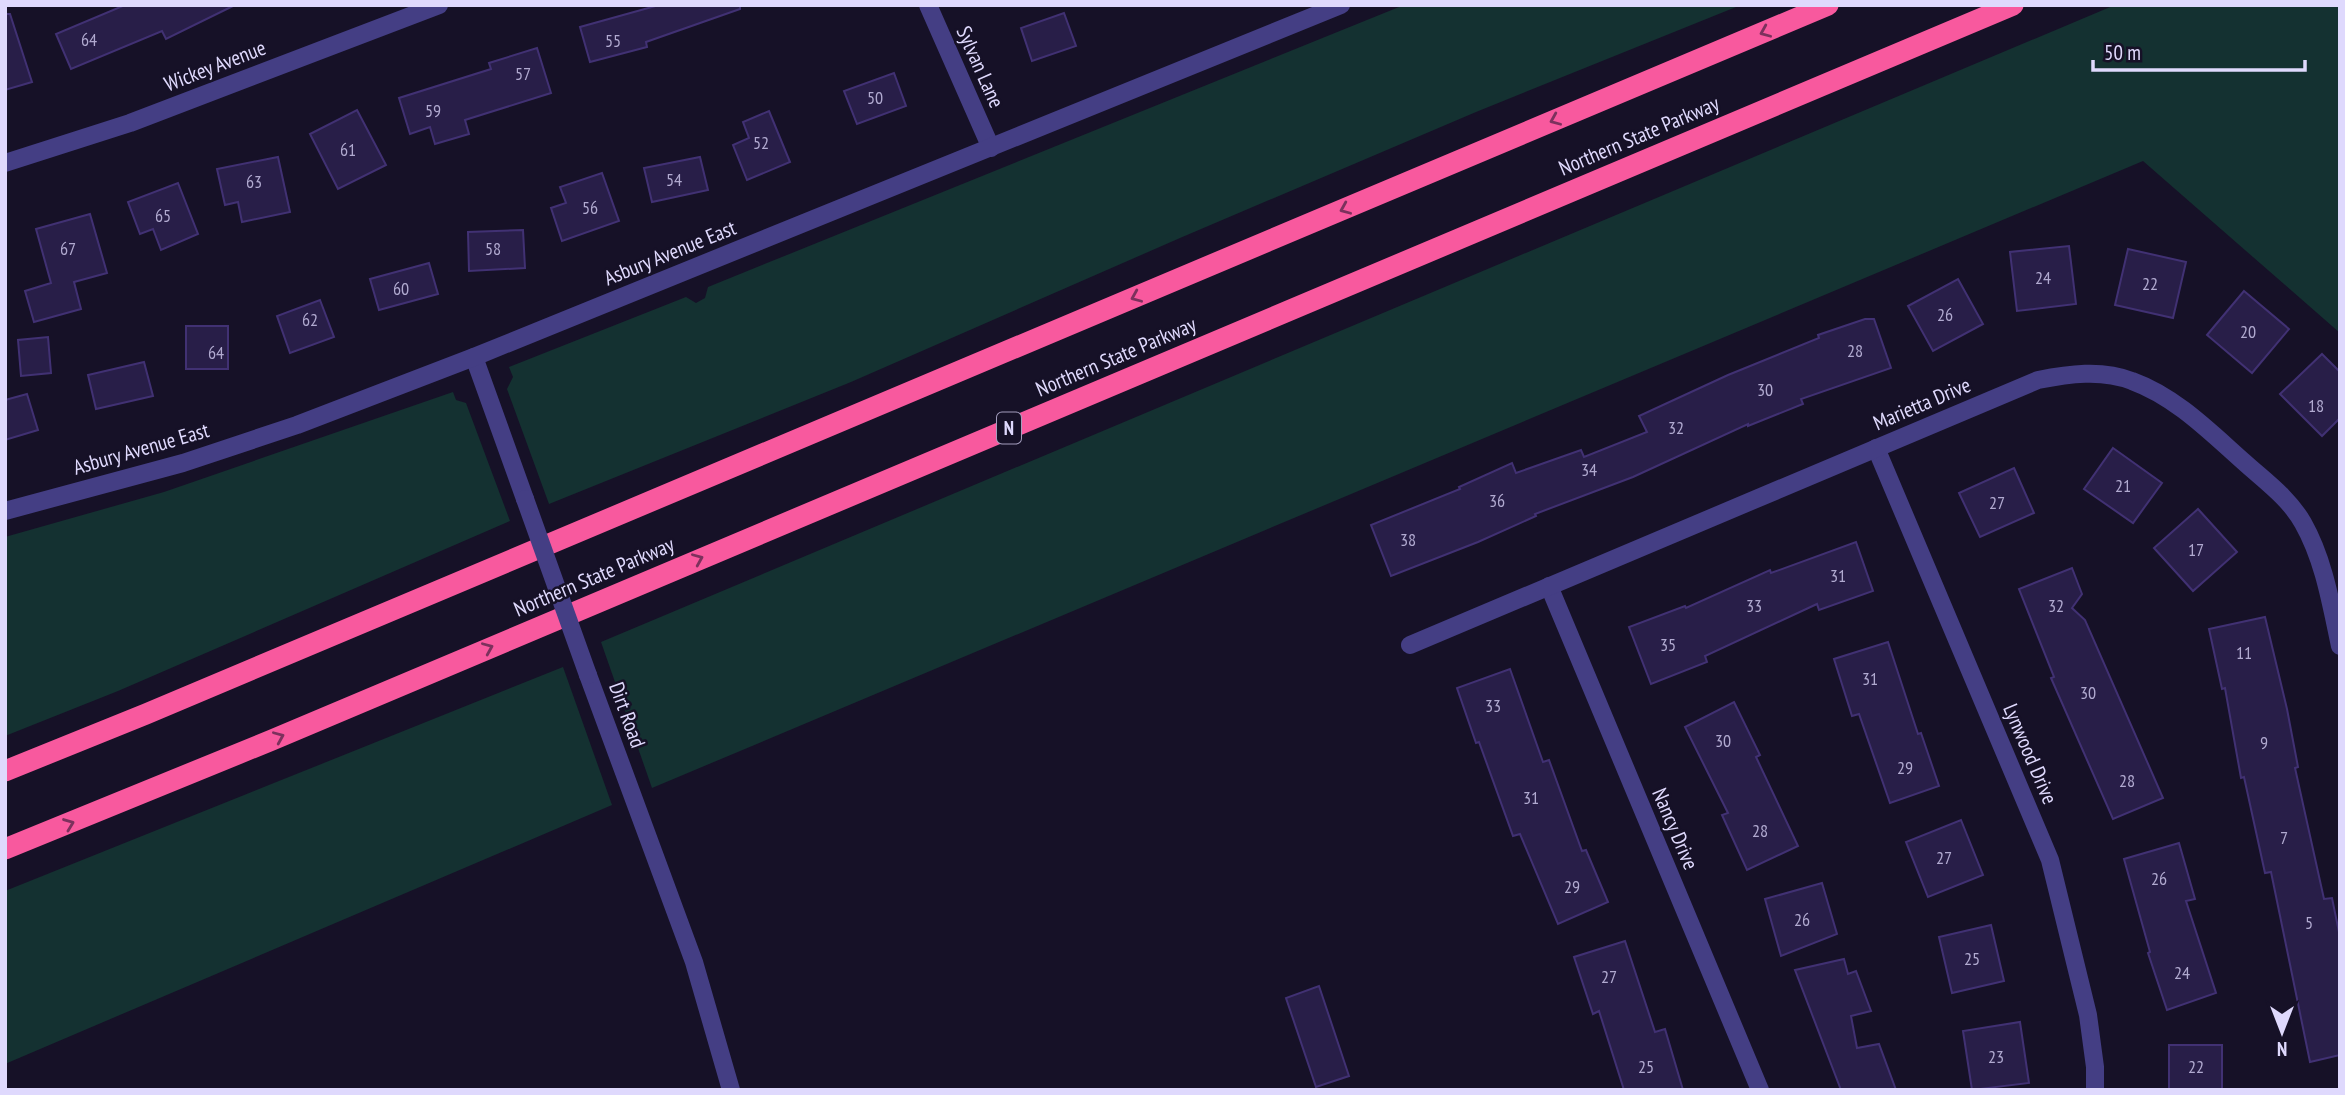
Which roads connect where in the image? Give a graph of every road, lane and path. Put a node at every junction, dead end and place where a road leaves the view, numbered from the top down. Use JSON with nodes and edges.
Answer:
{"nodes":[{"id":1,"x":439,"y":5,"type":"edge"},
{"id":2,"x":928,"y":5,"type":"edge"},
{"id":3,"x":1340,"y":5,"type":"edge"},
{"id":4,"x":1828,"y":5,"type":"edge"},
{"id":5,"x":2013,"y":5,"type":"edge"},
{"id":6,"x":991,"y":148,"type":"junction"},
{"id":7,"x":5,"y":163,"type":"edge"},
{"id":8,"x":474,"y":357,"type":"junction"},
{"id":9,"x":1876,"y":448,"type":"junction"},
{"id":10,"x":5,"y":511,"type":"edge"},
{"id":11,"x":2332,"y":576,"type":"edge"},
{"id":12,"x":1549,"y":586,"type":"junction"},
{"id":13,"x":1410,"y":645,"type":"dead end"},
{"id":14,"x":2340,"y":646,"type":"edge"},
{"id":15,"x":5,"y":771,"type":"edge"},
{"id":16,"x":5,"y":849,"type":"edge"},
{"id":17,"x":731,"y":1090,"type":"edge"},
{"id":18,"x":1760,"y":1090,"type":"edge"},
{"id":19,"x":2095,"y":1090,"type":"edge"}],
"edges":[{"from":1,"to":7,"type":"street","name":"Wickey Avenue"},
{"from":2,"to":6,"type":"street","name":"Sylvan Lane"},
{"from":3,"to":6,"type":"street","name":"Asbury Avenue East"},
{"from":4,"to":15,"type":"highway","one_way":true},
{"from":16,"to":5,"type":"highway","name":"Northern State Parkway","number":"N","one_way":true},
{"from":6,"to":8,"type":"street","name":"Asbury Avenue East"},
{"from":8,"to":10,"type":"street","name":"Asbury Avenue East"},
{"from":8,"to":17,"type":"street","name":"Dirt Road","bridge":true},
{"from":9,"to":11,"type":"street","name":"Marietta Drive"},
{"from":9,"to":12,"type":"street","name":"Marietta Drive"},
{"from":9,"to":19,"type":"street","name":"Lynwood Drive"},
{"from":11,"to":14,"type":"street","name":"Marietta Drive"},
{"from":12,"to":13,"type":"street","name":"Marietta Drive"},
{"from":12,"to":18,"type":"street","name":"Nancy Drive"}]}
